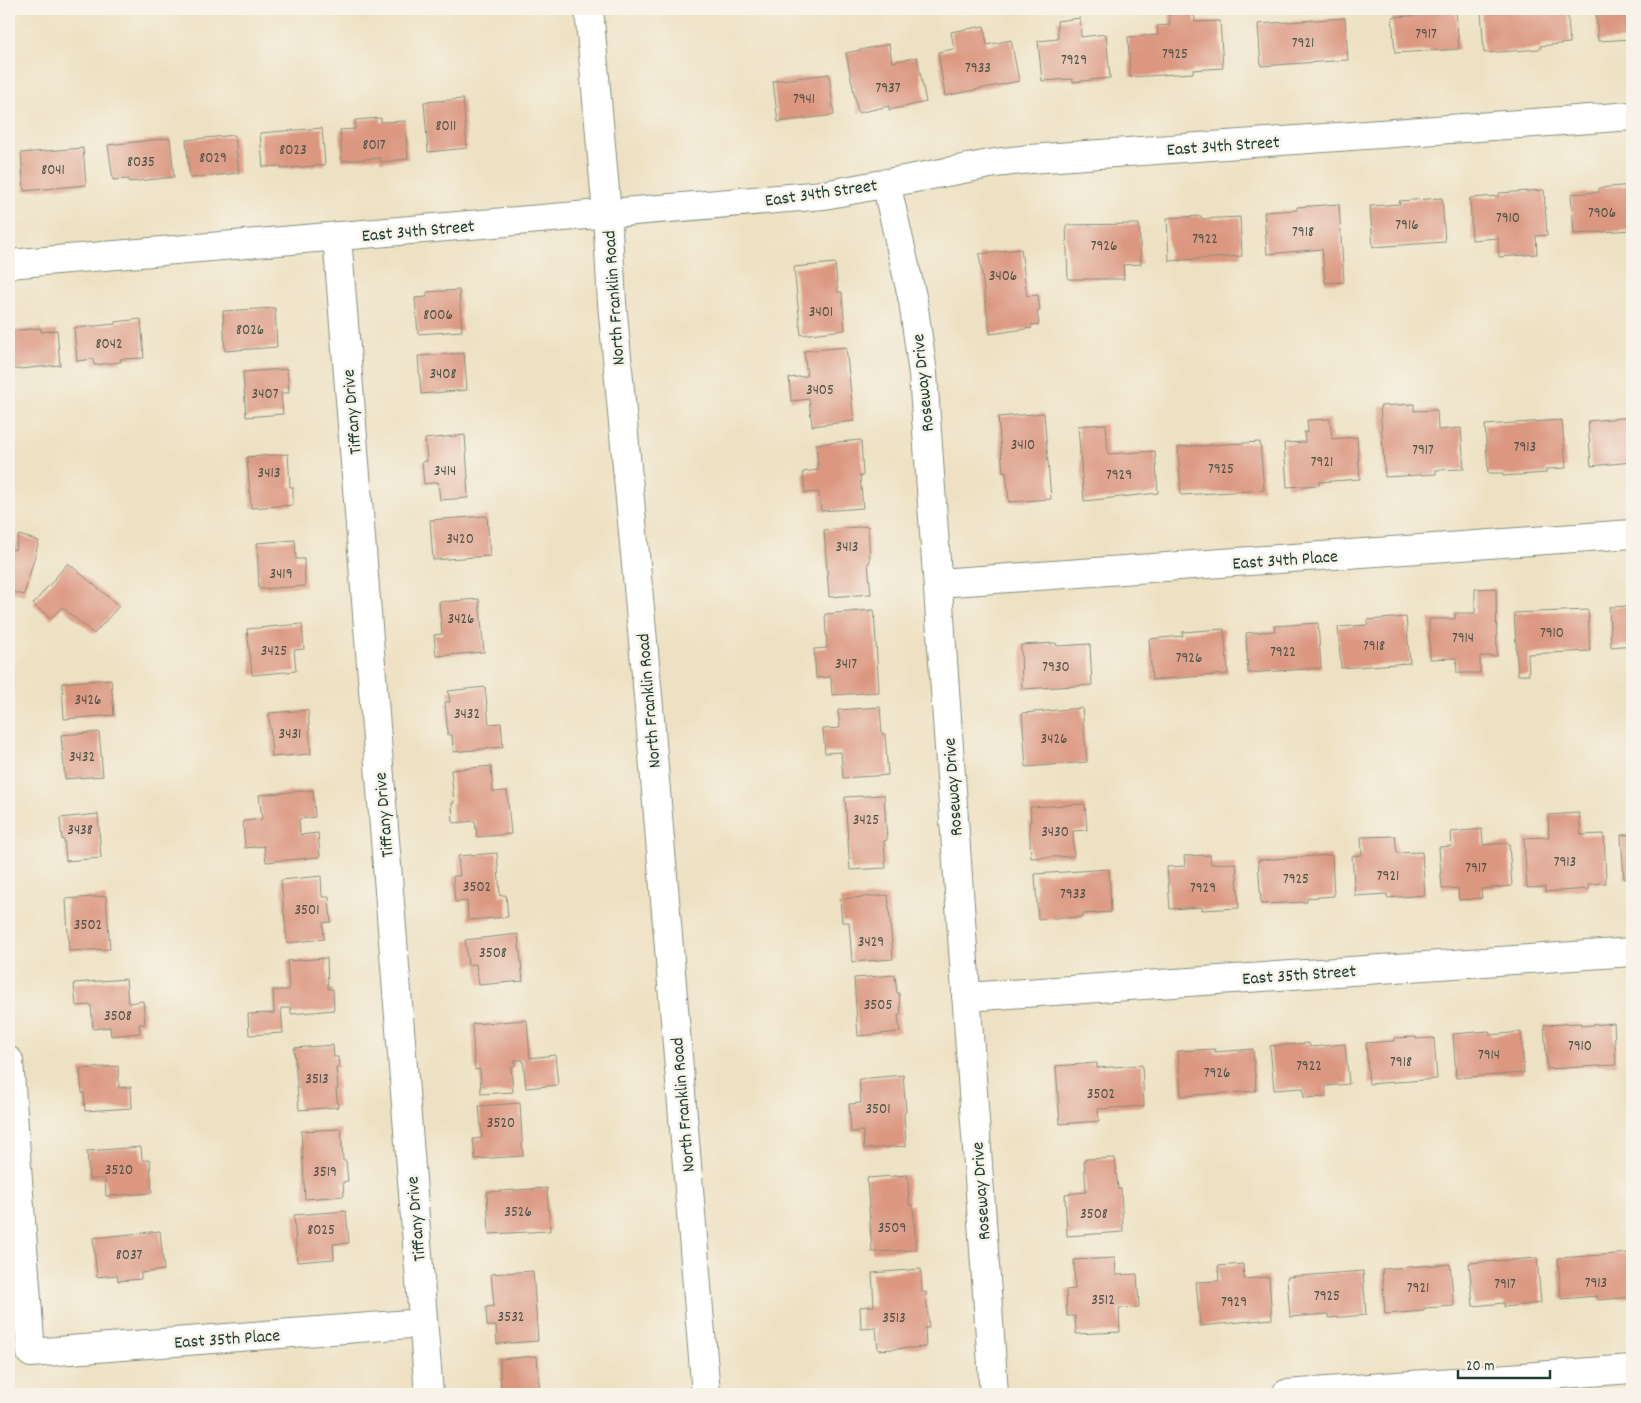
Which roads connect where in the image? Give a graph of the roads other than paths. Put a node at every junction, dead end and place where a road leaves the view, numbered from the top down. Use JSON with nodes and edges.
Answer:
{"nodes":[{"id":1,"x":589,"y":9,"type":"edge"},
{"id":2,"x":1632,"y":116,"type":"edge"},
{"id":3,"x":886,"y":183,"type":"junction"},
{"id":4,"x":607,"y":214,"type":"junction"},
{"id":5,"x":337,"y":236,"type":"junction"},
{"id":6,"x":9,"y":264,"type":"edge"},
{"id":7,"x":1632,"y":534,"type":"edge"},
{"id":8,"x":938,"y":583,"type":"junction"},
{"id":9,"x":1632,"y":952,"type":"edge"},
{"id":10,"x":966,"y":997,"type":"junction"},
{"id":11,"x":9,"y":1061,"type":"edge"},
{"id":12,"x":424,"y":1323,"type":"junction"},
{"id":13,"x":1632,"y":1369,"type":"edge"},
{"id":14,"x":429,"y":1394,"type":"edge"},
{"id":15,"x":706,"y":1394,"type":"edge"},
{"id":16,"x":994,"y":1394,"type":"edge"},
{"id":17,"x":1286,"y":1394,"type":"edge"}],
"edges":[{"from":1,"to":4,"type":"street","name":"North Franklin Road"},
{"from":2,"to":3,"type":"street","name":"East 34th Street"},
{"from":3,"to":4,"type":"street","name":"East 34th Street"},
{"from":3,"to":8,"type":"street","name":"Roseway Drive"},
{"from":4,"to":5,"type":"street","name":"East 34th Street"},
{"from":4,"to":15,"type":"street","name":"North Franklin Road"},
{"from":5,"to":6,"type":"street","name":"East 34th Street"},
{"from":5,"to":12,"type":"street","name":"Tiffany Drive"},
{"from":7,"to":8,"type":"street","name":"East 34th Place"},
{"from":8,"to":10,"type":"street","name":"Roseway Drive"},
{"from":9,"to":10,"type":"street","name":"East 35th Street"},
{"from":10,"to":16,"type":"street","name":"Roseway Drive"},
{"from":11,"to":12,"type":"street","name":"East 35th Place"},
{"from":12,"to":14,"type":"street","name":"Tiffany Drive"},
{"from":13,"to":17,"type":"street"}]}
